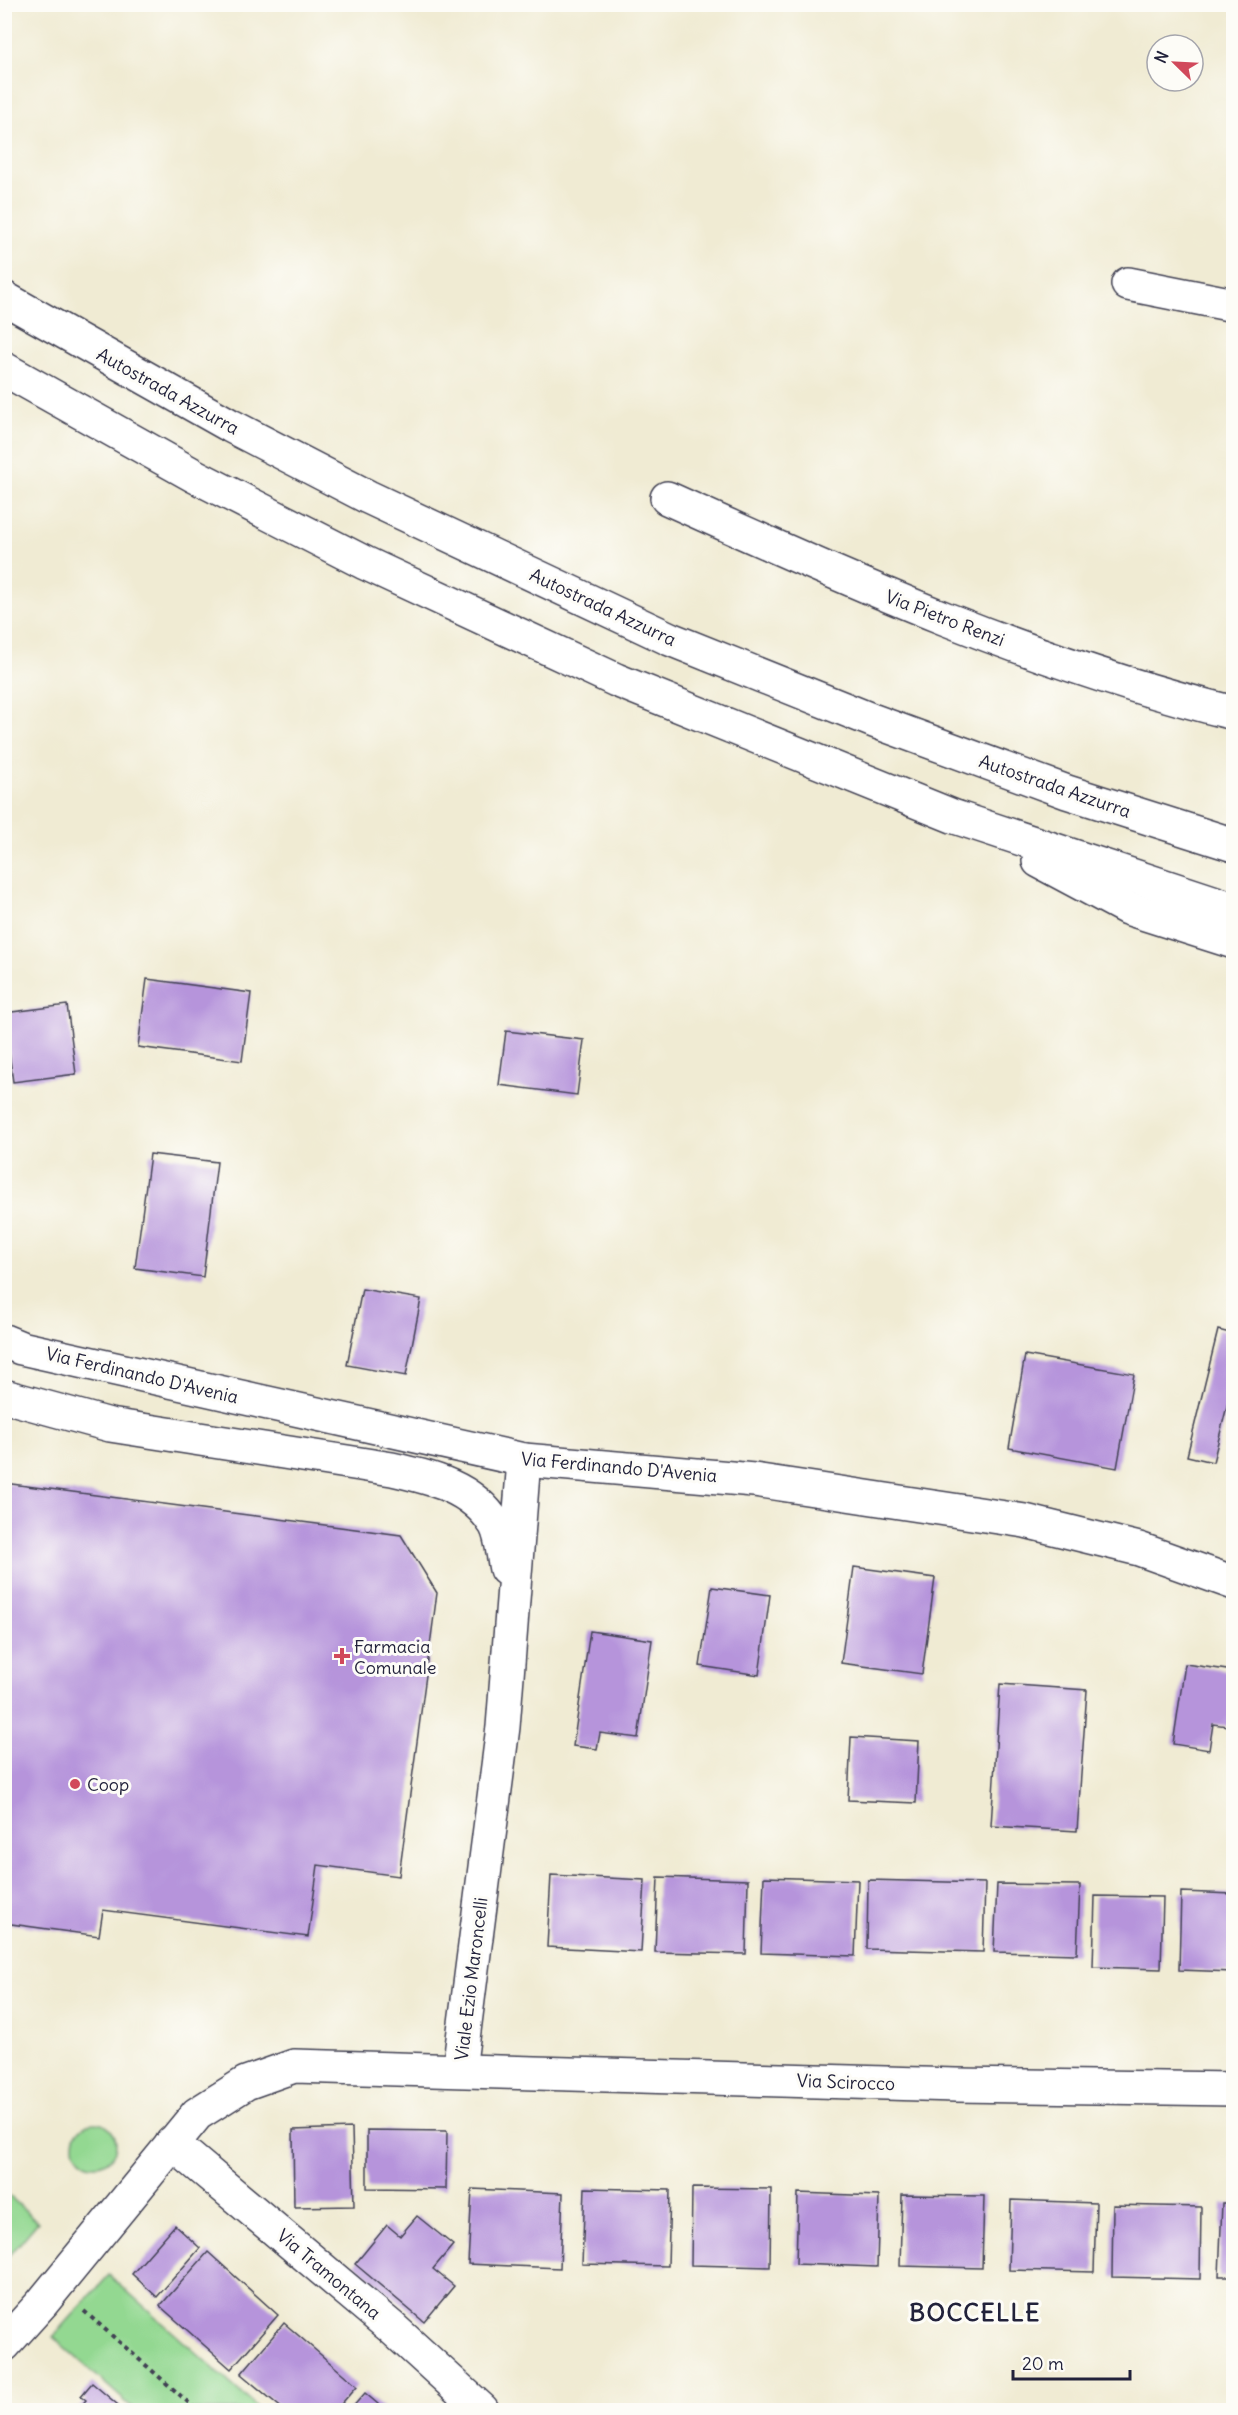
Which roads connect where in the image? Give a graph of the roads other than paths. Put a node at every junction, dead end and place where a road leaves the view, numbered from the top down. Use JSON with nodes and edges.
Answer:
{"nodes":[{"id":1,"x":1128,"y":284,"type":"dead end"},
{"id":2,"x":4,"y":298,"type":"edge"},
{"id":3,"x":1233,"y":305,"type":"edge"},
{"id":4,"x":4,"y":369,"type":"edge"},
{"id":5,"x":667,"y":498,"type":"dead end"},
{"id":6,"x":1233,"y":713,"type":"edge"},
{"id":7,"x":955,"y":817,"type":"junction"},
{"id":8,"x":1233,"y":845,"type":"edge"},
{"id":9,"x":1233,"y":909,"type":"edge"},
{"id":10,"x":1233,"y":942,"type":"edge"},
{"id":11,"x":4,"y":1341,"type":"edge"},
{"id":12,"x":4,"y":1396,"type":"edge"},
{"id":13,"x":524,"y":1460,"type":"junction"},
{"id":14,"x":1233,"y":1583,"type":"edge"},
{"id":15,"x":514,"y":1597,"type":"junction"},
{"id":16,"x":459,"y":2070,"type":"junction"},
{"id":17,"x":1233,"y":2089,"type":"edge"},
{"id":18,"x":172,"y":2143,"type":"junction"},
{"id":19,"x":4,"y":2345,"type":"edge"},
{"id":20,"x":482,"y":2410,"type":"edge"}],
"edges":[{"from":1,"to":3,"type":"main road"},
{"from":2,"to":8,"type":"main road","name":"Autostrada Azzurra"},
{"from":4,"to":7,"type":"main road"},
{"from":5,"to":6,"type":"main road","name":"Via Pietro Renzi"},
{"from":7,"to":9,"type":"main road"},
{"from":7,"to":10,"type":"main road"},
{"from":11,"to":13,"type":"main road","name":"Via Ferdinando D'Avenia"},
{"from":12,"to":15,"type":"main road"},
{"from":13,"to":14,"type":"main road","name":"Via Ferdinando D'Avenia"},
{"from":13,"to":15,"type":"main road","name":"Viale Ezio Maroncelli"},
{"from":15,"to":16,"type":"main road","name":"Viale Ezio Maroncelli"},
{"from":16,"to":17,"type":"main road","name":"Via Scirocco"},
{"from":16,"to":18,"type":"main road","name":"Viale Ezio Maroncelli"},
{"from":18,"to":19,"type":"main road","name":"Viale Ezio Maroncelli"},
{"from":18,"to":20,"type":"main road","name":"Via Tramontana"}]}
